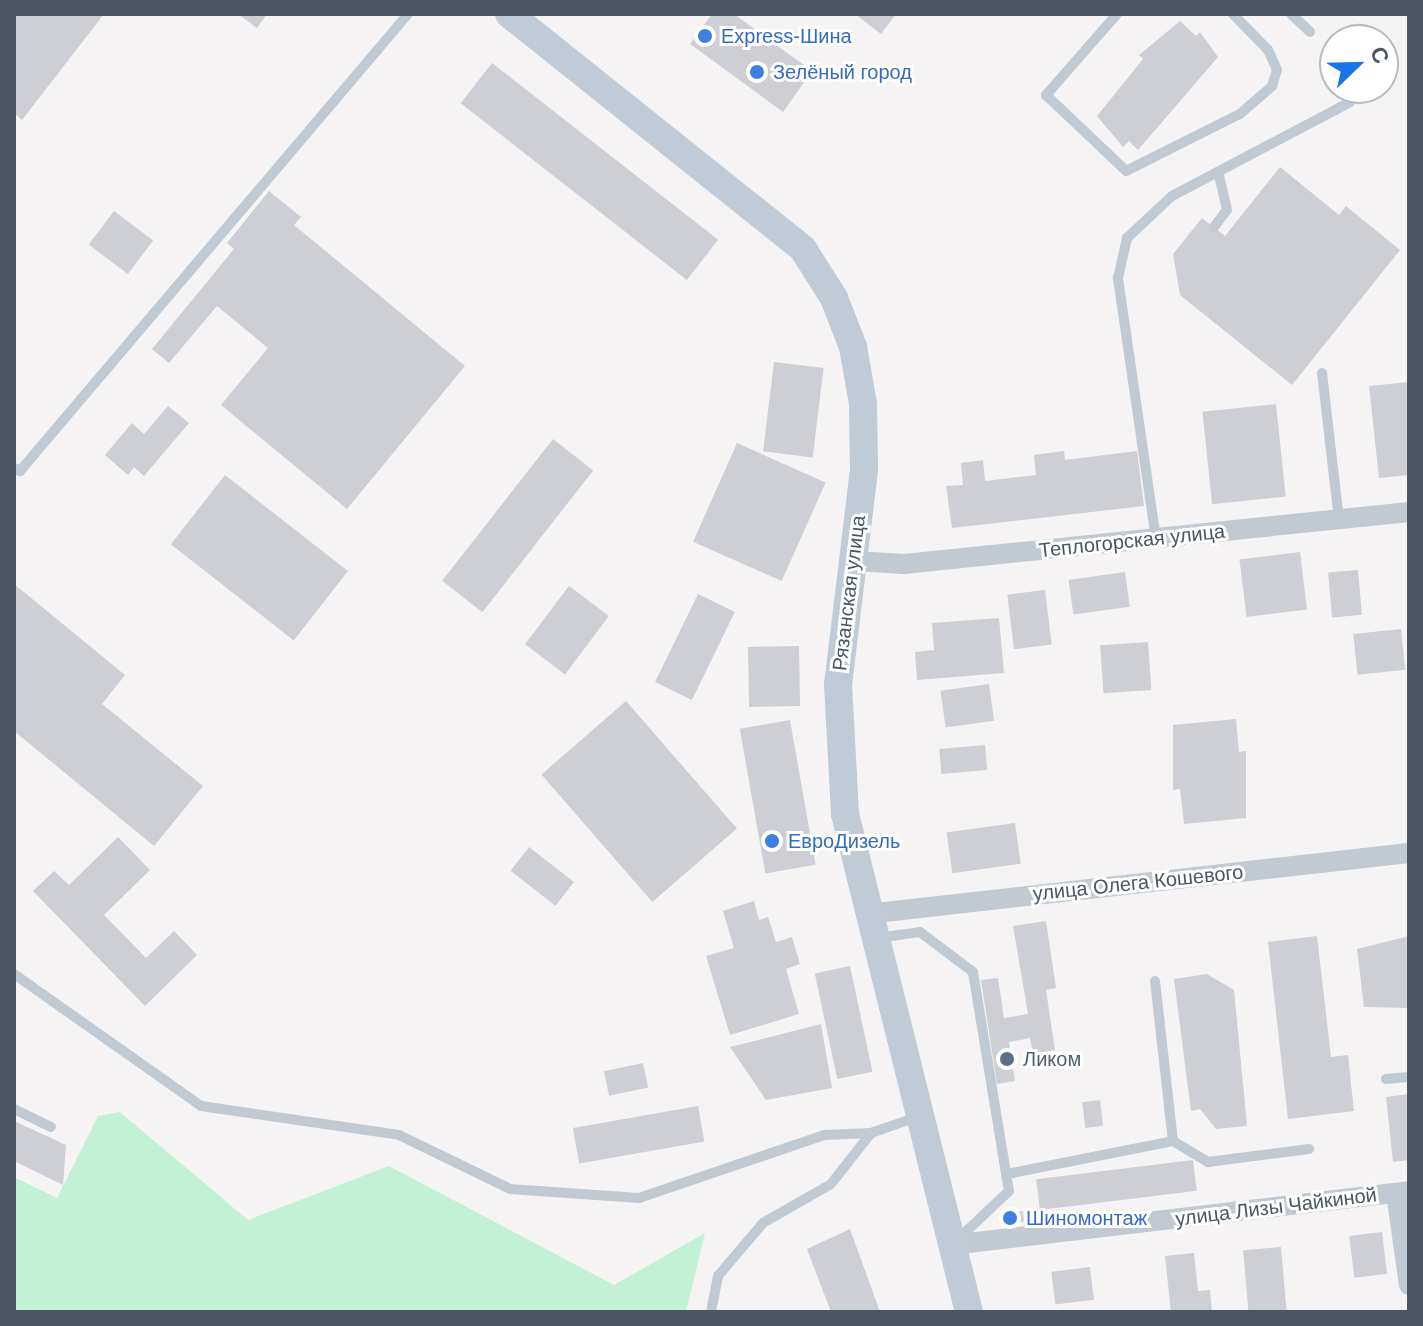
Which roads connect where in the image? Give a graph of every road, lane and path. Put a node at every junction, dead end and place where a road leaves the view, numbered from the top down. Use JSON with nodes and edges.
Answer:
{"nodes":[{"id":1,"x":408,"y":14,"type":"edge"},
{"id":2,"x":509,"y":14,"type":"edge"},
{"id":3,"x":1117,"y":14,"type":"edge"},
{"id":4,"x":1233,"y":14,"type":"edge"},
{"id":5,"x":1291,"y":14,"type":"edge"},
{"id":6,"x":1310,"y":32,"type":"dead end"},
{"id":7,"x":1346,"y":104,"type":"edge"},
{"id":8,"x":1219,"y":174,"type":"junction"},
{"id":9,"x":1214,"y":227,"type":"dead end"},
{"id":10,"x":1322,"y":373,"type":"dead end"},
{"id":11,"x":14,"y":468,"type":"edge"},
{"id":12,"x":1409,"y":512,"type":"edge"},
{"id":13,"x":1339,"y":520,"type":"junction"},
{"id":14,"x":1156,"y":539,"type":"junction"},
{"id":15,"x":855,"y":561,"type":"junction"},
{"id":16,"x":1409,"y":853,"type":"edge"},
{"id":17,"x":870,"y":927,"type":"junction"},
{"id":18,"x":14,"y":974,"type":"edge"},
{"id":19,"x":1155,"y":981,"type":"dead end"},
{"id":20,"x":1409,"y":1077,"type":"edge"},
{"id":21,"x":1386,"y":1079,"type":"dead end"},
{"id":22,"x":14,"y":1109,"type":"edge"},
{"id":23,"x":919,"y":1116,"type":"junction"},
{"id":24,"x":51,"y":1127,"type":"dead end"},
{"id":25,"x":871,"y":1133,"type":"junction"},
{"id":26,"x":1173,"y":1141,"type":"junction"},
{"id":27,"x":1309,"y":1149,"type":"dead end"},
{"id":28,"x":1007,"y":1174,"type":"junction"},
{"id":29,"x":1403,"y":1192,"type":"edge"},
{"id":30,"x":951,"y":1245,"type":"junction"},
{"id":31,"x":1409,"y":1285,"type":"edge"},
{"id":32,"x":711,"y":1312,"type":"edge"},
{"id":33,"x":969,"y":1312,"type":"edge"}],
"edges":[{"from":1,"to":11,"type":"lane"},
{"from":2,"to":15,"type":"main road","name":"Рязанская улица"},
{"from":3,"to":4,"type":"lane"},
{"from":5,"to":6,"type":"lane"},
{"from":7,"to":8,"type":"lane"},
{"from":8,"to":9,"type":"lane"},
{"from":8,"to":14,"type":"lane"},
{"from":10,"to":13,"type":"lane"},
{"from":12,"to":13,"type":"street","name":"Теплогорская улица"},
{"from":13,"to":14,"type":"street","name":"Теплогорская улица"},
{"from":14,"to":15,"type":"street","name":"Теплогорская улица"},
{"from":15,"to":17,"type":"main road","name":"Рязанская улица"},
{"from":16,"to":17,"type":"street","name":"улица Олега Кошевого"},
{"from":17,"to":23,"type":"main road","name":"Рязанская улица"},
{"from":17,"to":28,"type":"lane"},
{"from":18,"to":25,"type":"lane"},
{"from":19,"to":26,"type":"lane"},
{"from":20,"to":21,"type":"lane"},
{"from":22,"to":24,"type":"lane"},
{"from":23,"to":25,"type":"lane"},
{"from":23,"to":30,"type":"main road","name":"Рязанская улица"},
{"from":25,"to":32,"type":"lane"},
{"from":26,"to":27,"type":"lane"},
{"from":26,"to":28,"type":"lane"},
{"from":28,"to":30,"type":"lane"},
{"from":29,"to":30,"type":"street","name":"улица Лизы Чайкиной"},
{"from":29,"to":31,"type":"street"},
{"from":30,"to":33,"type":"main road","name":"Рязанская улица"}]}
